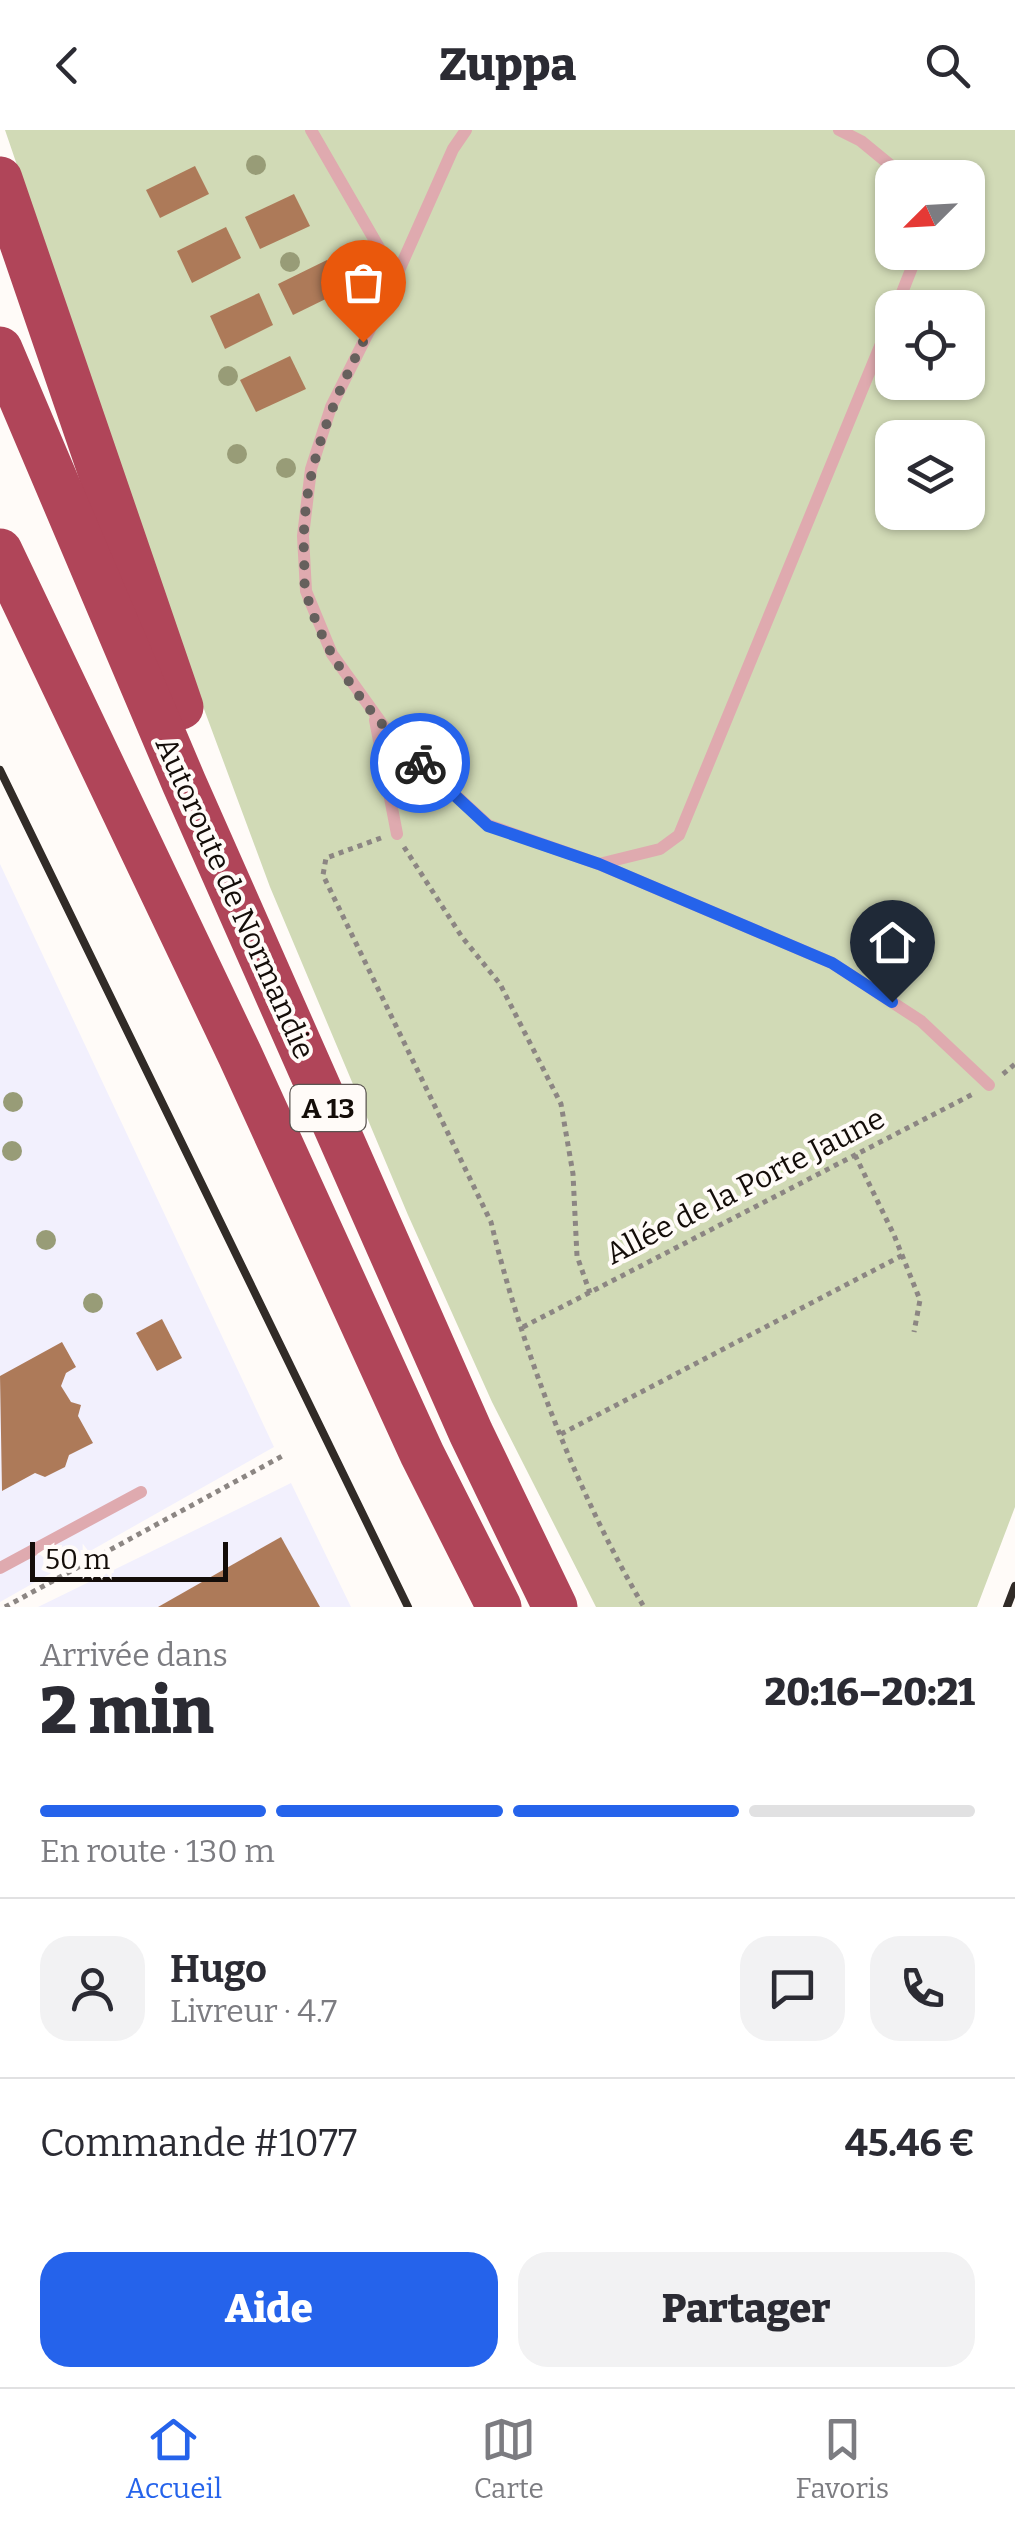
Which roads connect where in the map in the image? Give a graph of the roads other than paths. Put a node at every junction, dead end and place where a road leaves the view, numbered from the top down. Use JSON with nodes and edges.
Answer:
{"nodes":[{"id":1,"x":311,"y":130,"type":"edge"},
{"id":2,"x":466,"y":130,"type":"edge"},
{"id":3,"x":839,"y":130,"type":"edge"},
{"id":4,"x":884,"y":160,"type":"edge"},
{"id":5,"x":0,"y":179,"type":"edge"},
{"id":6,"x":396,"y":276,"type":"junction"},
{"id":7,"x":0,"y":348,"type":"edge"},
{"id":8,"x":875,"y":358,"type":"edge"},
{"id":9,"x":0,"y":551,"type":"edge"},
{"id":10,"x":374,"y":713,"type":"junction"},
{"id":11,"x":184,"y":783,"type":"junction"},
{"id":12,"x":397,"y":834,"type":"road end"},
{"id":13,"x":599,"y":864,"type":"junction"},
{"id":14,"x":989,"y":1085,"type":"road end"},
{"id":15,"x":141,"y":1492,"type":"dead end"},
{"id":16,"x":0,"y":1568,"type":"edge"},
{"id":17,"x":499,"y":1607,"type":"edge"},
{"id":18,"x":556,"y":1607,"type":"edge"}],
"edges":[{"from":1,"to":6,"type":"lane"},
{"from":2,"to":6,"type":"lane"},
{"from":3,"to":4,"type":"lane"},
{"from":5,"to":11,"type":"highway"},
{"from":6,"to":10,"type":"lane"},
{"from":7,"to":11,"type":"highway","name":"Autoroute de Normandie","number":"A 13"},
{"from":8,"to":13,"type":"lane"},
{"from":9,"to":17,"type":"highway","name":"Autoroute de Normandie","number":"A 13"},
{"from":10,"to":12,"type":"lane"},
{"from":10,"to":13,"type":"lane"},
{"from":11,"to":18,"type":"highway","name":"Autoroute de Normandie","number":"A 13"},
{"from":13,"to":14,"type":"lane"},
{"from":15,"to":16,"type":"lane"}]}
